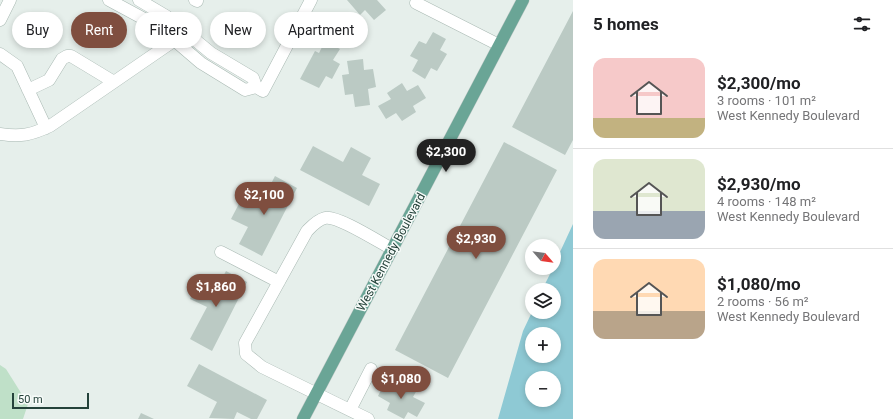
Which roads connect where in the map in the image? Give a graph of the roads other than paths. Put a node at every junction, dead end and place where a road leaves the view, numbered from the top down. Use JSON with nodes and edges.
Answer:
{"nodes":[{"id":1,"x":10,"y":0,"type":"edge"},
{"id":2,"x":110,"y":0,"type":"edge"},
{"id":3,"x":311,"y":0,"type":"edge"},
{"id":4,"x":523,"y":0,"type":"edge"},
{"id":5,"x":142,"y":1,"type":"edge"},
{"id":6,"x":416,"y":3,"type":"dead end"},
{"id":7,"x":138,"y":12,"type":"edge"},
{"id":8,"x":160,"y":12,"type":"edge"},
{"id":9,"x":135,"y":13,"type":"edge"},
{"id":10,"x":0,"y":20,"type":"edge"},
{"id":11,"x":202,"y":45,"type":"edge"},
{"id":12,"x":499,"y":45,"type":"junction"},
{"id":13,"x":163,"y":48,"type":"edge"},
{"id":14,"x":184,"y":48,"type":"edge"},
{"id":15,"x":0,"y":54,"type":"edge"},
{"id":16,"x":114,"y":82,"type":"junction"},
{"id":17,"x":259,"y":89,"type":"junction"},
{"id":18,"x":28,"y":90,"type":"junction"},
{"id":19,"x":46,"y":128,"type":"junction"},
{"id":20,"x":0,"y":134,"type":"edge"},
{"id":21,"x":392,"y":249,"type":"junction"},
{"id":22,"x":221,"y":252,"type":"dead end"},
{"id":23,"x":279,"y":282,"type":"junction"},
{"id":24,"x":371,"y":369,"type":"dead end"},
{"id":25,"x":316,"y":395,"type":"junction"},
{"id":26,"x":350,"y":410,"type":"junction"},
{"id":27,"x":303,"y":419,"type":"edge"},
{"id":28,"x":368,"y":419,"type":"edge"}],
"edges":[{"from":1,"to":10,"type":"street"},
{"from":2,"to":9,"type":"street"},
{"from":3,"to":17,"type":"street"},
{"from":4,"to":12,"type":"main road","name":"West Kennedy Boulevard"},
{"from":5,"to":7,"type":"street"},
{"from":5,"to":8,"type":"street"},
{"from":6,"to":12,"type":"street"},
{"from":11,"to":17,"type":"street"},
{"from":12,"to":21,"type":"main road","name":"West Kennedy Boulevard"},
{"from":13,"to":16,"type":"street"},
{"from":14,"to":17,"type":"street"},
{"from":15,"to":18,"type":"street"},
{"from":16,"to":18,"type":"street"},
{"from":16,"to":19,"type":"street"},
{"from":18,"to":19,"type":"street"},
{"from":19,"to":20,"type":"street"},
{"from":21,"to":23,"type":"street"},
{"from":21,"to":25,"type":"main road","name":"West Kennedy Boulevard"},
{"from":22,"to":23,"type":"street"},
{"from":23,"to":25,"type":"street"},
{"from":24,"to":26,"type":"street"},
{"from":25,"to":26,"type":"street"},
{"from":25,"to":27,"type":"main road","name":"West Kennedy Boulevard"},
{"from":26,"to":28,"type":"street"}]}
